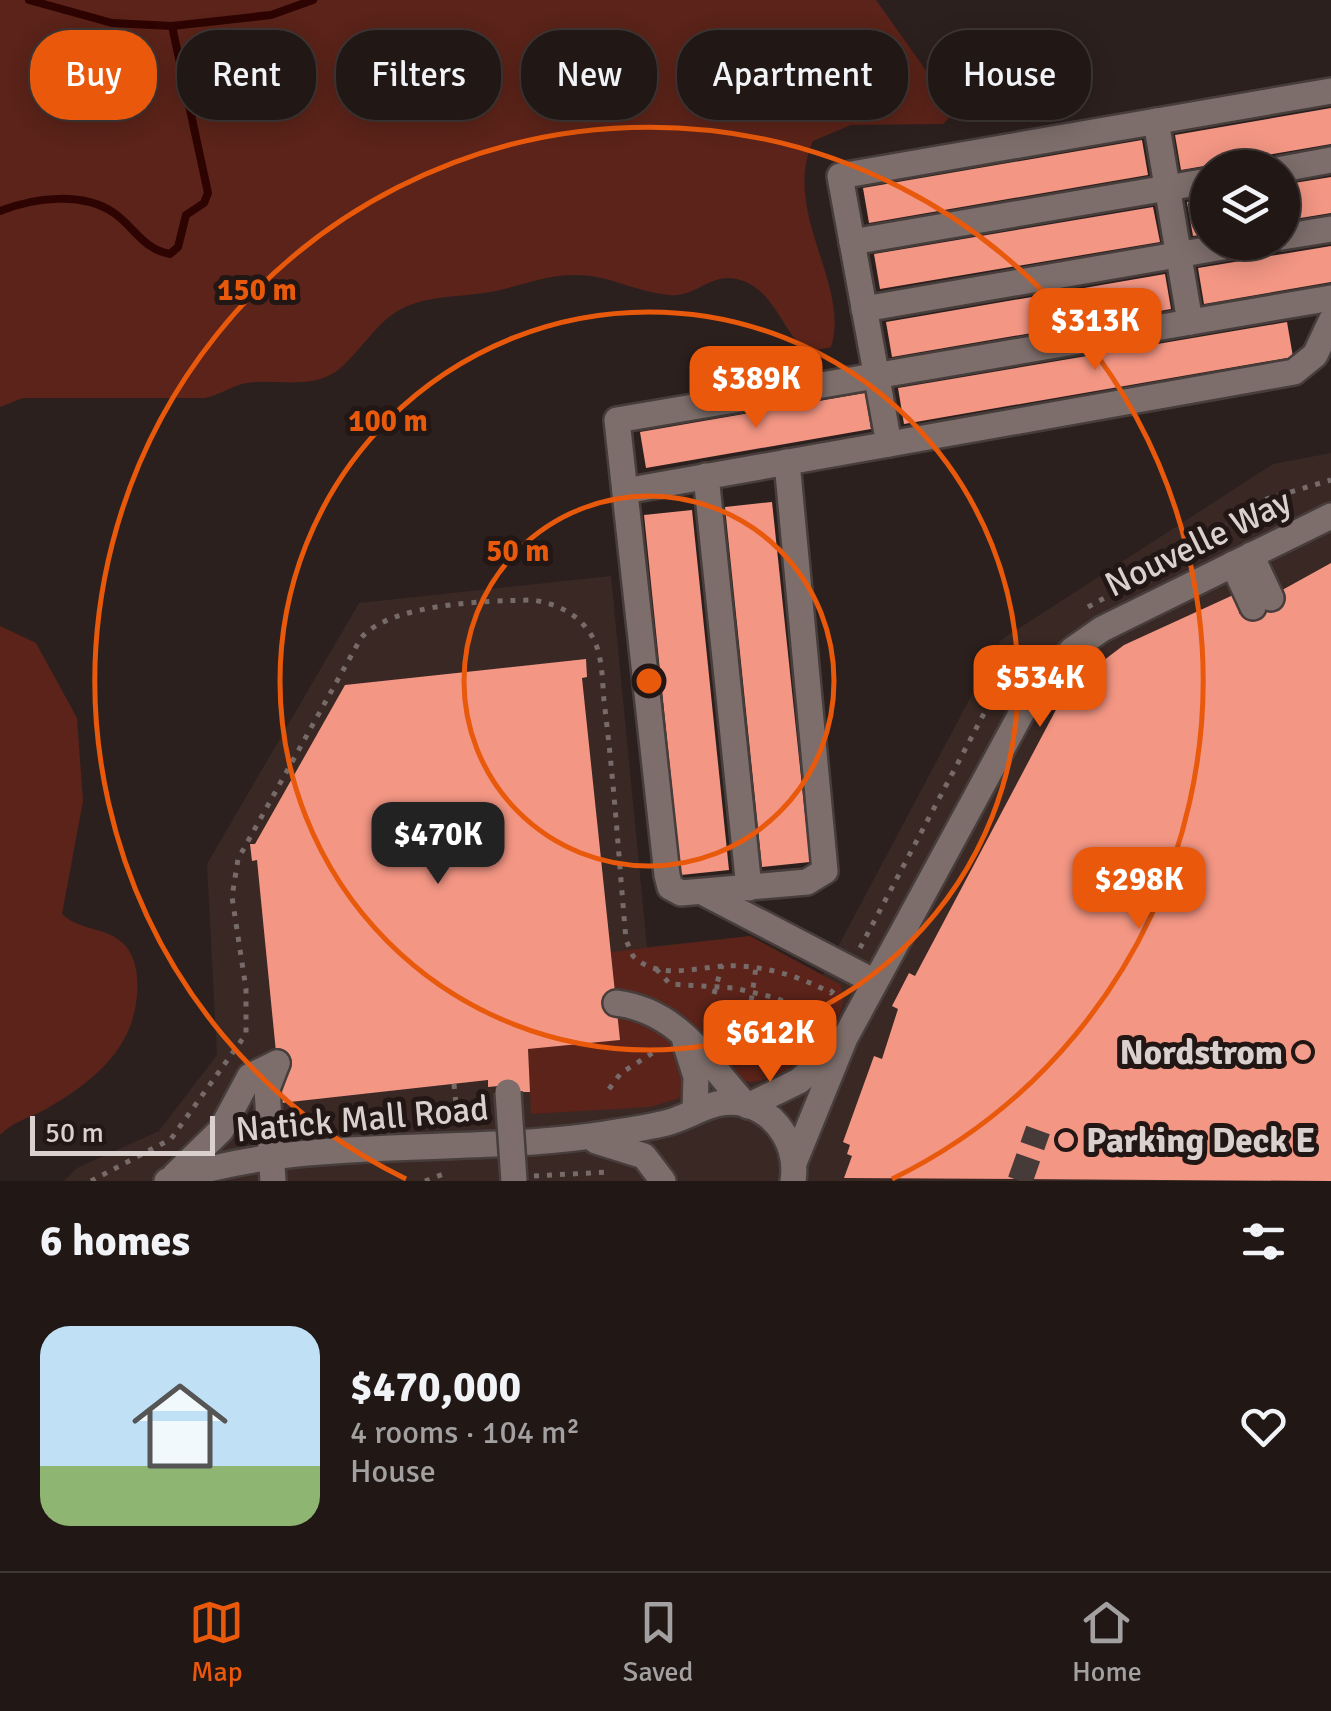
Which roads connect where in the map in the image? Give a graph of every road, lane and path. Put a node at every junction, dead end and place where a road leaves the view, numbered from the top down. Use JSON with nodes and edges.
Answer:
{"nodes":[{"id":1,"x":1331,"y":90,"type":"edge"},
{"id":2,"x":1156,"y":121,"type":"junction"},
{"id":3,"x":1331,"y":160,"type":"edge"},
{"id":4,"x":1300,"y":165,"type":"edge"},
{"id":5,"x":1190,"y":184,"type":"edge"},
{"id":6,"x":1168,"y":188,"type":"junction"},
{"id":7,"x":1331,"y":229,"type":"edge"},
{"id":8,"x":1300,"y":234,"type":"edge"},
{"id":9,"x":852,"y":242,"type":"junction"},
{"id":10,"x":1190,"y":253,"type":"edge"},
{"id":11,"x":1179,"y":255,"type":"junction"},
{"id":12,"x":1331,"y":298,"type":"edge"},
{"id":13,"x":864,"y":308,"type":"junction"},
{"id":14,"x":1331,"y":321,"type":"edge"},
{"id":15,"x":1190,"y":322,"type":"junction"},
{"id":16,"x":876,"y":376,"type":"junction"},
{"id":17,"x":889,"y":444,"type":"junction"},
{"id":18,"x":787,"y":462,"type":"junction"},
{"id":19,"x":706,"y":476,"type":"junction"},
{"id":20,"x":626,"y":490,"type":"junction"},
{"id":21,"x":1331,"y":516,"type":"edge"},
{"id":22,"x":1242,"y":559,"type":"junction"},
{"id":23,"x":1262,"y":602,"type":"dead end"},
{"id":24,"x":749,"y":888,"type":"junction"},
{"id":25,"x":704,"y":893,"type":"junction"},
{"id":26,"x":722,"y":966,"type":"junction"},
{"id":27,"x":756,"y":968,"type":"junction"},
{"id":28,"x":656,"y":970,"type":"junction"},
{"id":29,"x":875,"y":982,"type":"junction"},
{"id":30,"x":836,"y":986,"type":"dead end"},
{"id":31,"x":715,"y":991,"type":"junction"},
{"id":32,"x":752,"y":992,"type":"junction"},
{"id":33,"x":616,"y":1003,"type":"dead end"},
{"id":34,"x":816,"y":1016,"type":"dead end"},
{"id":35,"x":748,"y":1023,"type":"junction"},
{"id":36,"x":707,"y":1025,"type":"dead end"},
{"id":37,"x":674,"y":1026,"type":"junction"},
{"id":38,"x":845,"y":1038,"type":"junction"},
{"id":39,"x":792,"y":1039,"type":"dead end"},
{"id":40,"x":744,"y":1052,"type":"dead end"},
{"id":41,"x":666,"y":1056,"type":"dead end"},
{"id":42,"x":454,"y":1084,"type":"dead end"},
{"id":43,"x":609,"y":1089,"type":"dead end"},
{"id":44,"x":508,"y":1092,"type":"dead end"},
{"id":45,"x":456,"y":1104,"type":"dead end"},
{"id":46,"x":747,"y":1105,"type":"junction"},
{"id":47,"x":691,"y":1113,"type":"junction"},
{"id":48,"x":566,"y":1139,"type":"junction"},
{"id":49,"x":272,"y":1170,"type":"edge"},
{"id":50,"x":796,"y":1174,"type":"edge"},
{"id":51,"x":168,"y":1180,"type":"edge"},
{"id":52,"x":92,"y":1181,"type":"edge"},
{"id":53,"x":514,"y":1181,"type":"edge"},
{"id":54,"x":663,"y":1181,"type":"edge"}],
"edges":[{"from":1,"to":2,"type":"street"},
{"from":2,"to":6,"type":"street"},
{"from":2,"to":9,"type":"street"},
{"from":3,"to":4,"type":"street"},
{"from":5,"to":6,"type":"street"},
{"from":6,"to":9,"type":"street"},
{"from":6,"to":11,"type":"street"},
{"from":7,"to":8,"type":"street"},
{"from":9,"to":13,"type":"street"},
{"from":10,"to":11,"type":"street"},
{"from":11,"to":13,"type":"street"},
{"from":11,"to":15,"type":"street"},
{"from":12,"to":15,"type":"street"},
{"from":13,"to":16,"type":"street"},
{"from":14,"to":17,"type":"street"},
{"from":15,"to":16,"type":"street"},
{"from":16,"to":17,"type":"street"},
{"from":16,"to":20,"type":"street"},
{"from":17,"to":18,"type":"street"},
{"from":18,"to":19,"type":"street"},
{"from":18,"to":24,"type":"street"},
{"from":19,"to":20,"type":"street"},
{"from":19,"to":24,"type":"street"},
{"from":20,"to":25,"type":"street"},
{"from":21,"to":22,"type":"street","name":"Nouvelle Way"},
{"from":22,"to":23,"type":"street"},
{"from":22,"to":29,"type":"street","name":"Nouvelle Way"},
{"from":24,"to":25,"type":"street"},
{"from":25,"to":29,"type":"street"},
{"from":26,"to":27,"type":"path"},
{"from":26,"to":28,"type":"path"},
{"from":26,"to":31,"type":"path"},
{"from":27,"to":30,"type":"path"},
{"from":27,"to":32,"type":"path"},
{"from":28,"to":31,"type":"path"},
{"from":28,"to":52,"type":"path"},
{"from":29,"to":38,"type":"street","name":"Nouvelle Way"},
{"from":31,"to":32,"type":"path"},
{"from":32,"to":34,"type":"path"},
{"from":32,"to":35,"type":"path"},
{"from":33,"to":37,"type":"street"},
{"from":35,"to":36,"type":"path"},
{"from":35,"to":39,"type":"path"},
{"from":35,"to":40,"type":"path"},
{"from":37,"to":46,"type":"street"},
{"from":37,"to":47,"type":"street"},
{"from":38,"to":46,"type":"street","name":"Nouvelle Way"},
{"from":38,"to":50,"type":"street","name":"Nouvelle Way"},
{"from":41,"to":43,"type":"path"},
{"from":42,"to":45,"type":"path"},
{"from":44,"to":53,"type":"street","bridge":true},
{"from":46,"to":47,"type":"street","name":"Natick Mall Road"},
{"from":46,"to":50,"type":"street"},
{"from":47,"to":48,"type":"street","name":"Natick Mall Road"},
{"from":47,"to":54,"type":"street","name":"Natick Mall Road"},
{"from":48,"to":49,"type":"street","name":"Natick Mall Road"},
{"from":48,"to":54,"type":"street","name":"Natick Mall Road"},
{"from":49,"to":51,"type":"street","name":"Natick Mall Road"},
{"from":49,"to":51,"type":"street"}]}
